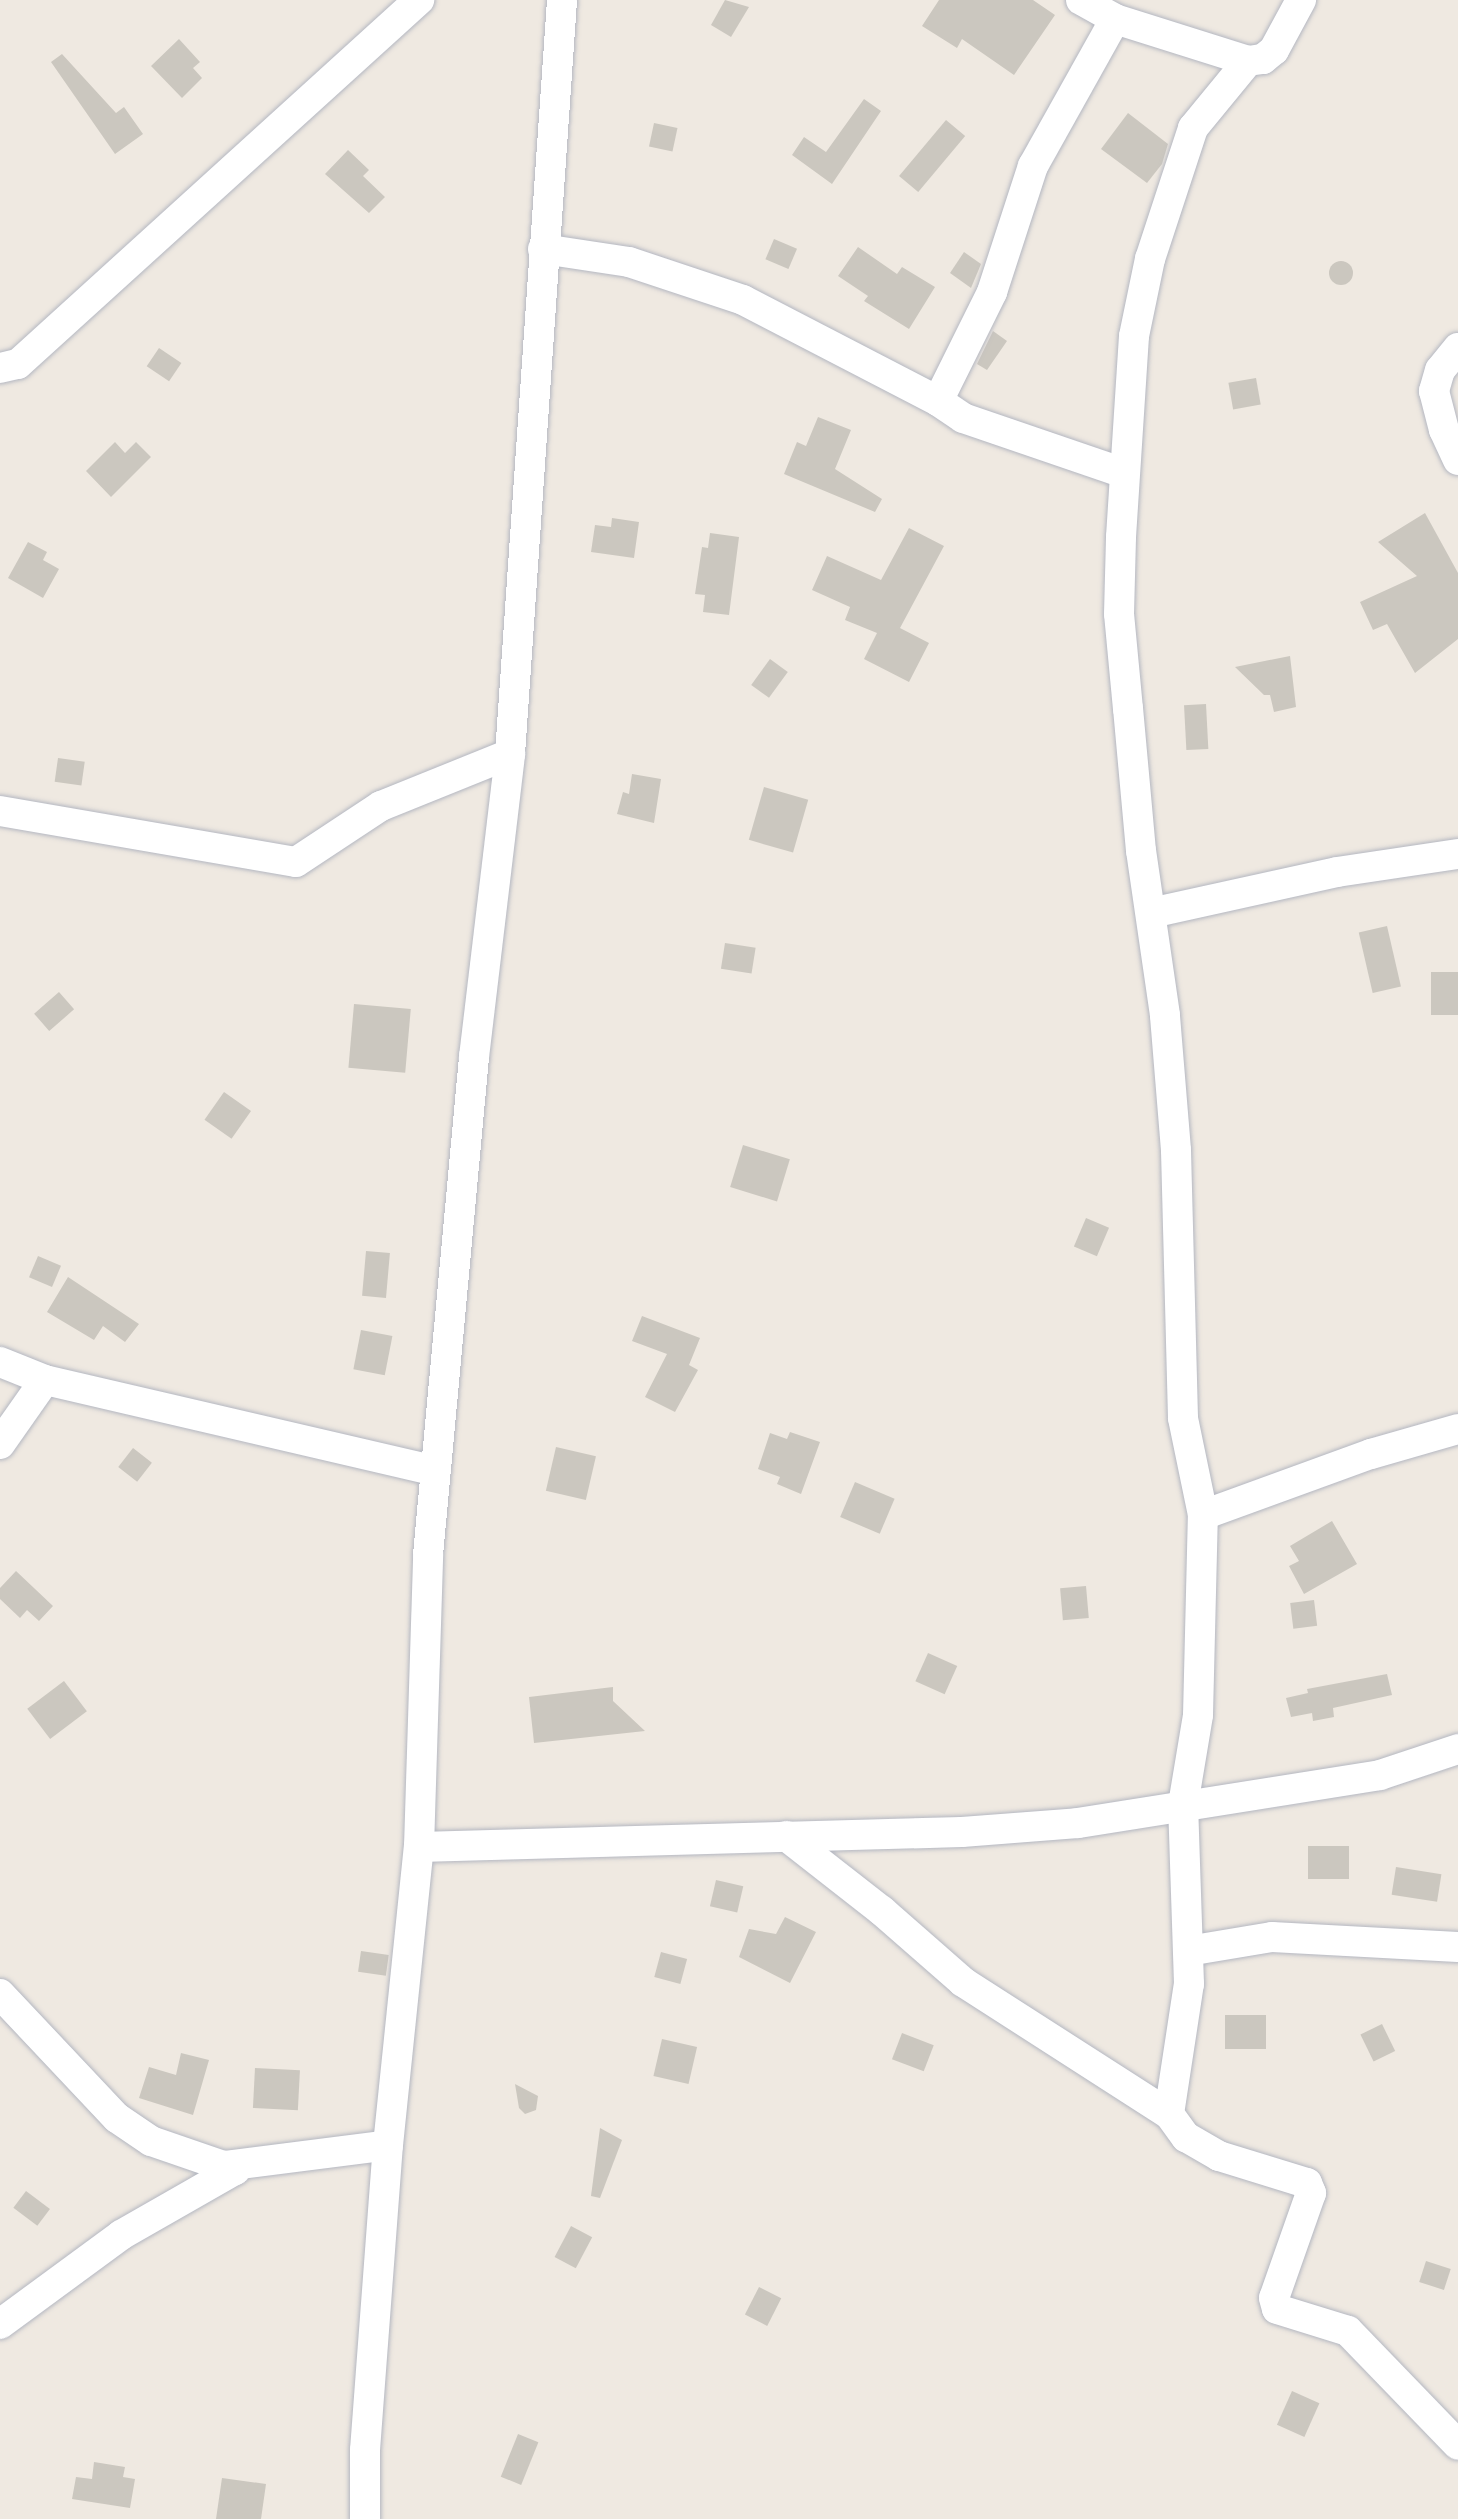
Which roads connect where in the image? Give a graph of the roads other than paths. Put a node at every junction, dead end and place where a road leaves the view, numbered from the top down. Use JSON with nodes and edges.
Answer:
{"nodes":[{"id":1,"x":419,"y":0,"type":"edge"},
{"id":2,"x":562,"y":0,"type":"edge"},
{"id":3,"x":1082,"y":0,"type":"edge"},
{"id":4,"x":1301,"y":0,"type":"edge"},
{"id":5,"x":1115,"y":19,"type":"junction"},
{"id":6,"x":1248,"y":61,"type":"junction"},
{"id":7,"x":544,"y":249,"type":"junction"},
{"id":8,"x":1458,"y":348,"type":"edge"},
{"id":9,"x":0,"y":368,"type":"edge"},
{"id":10,"x":938,"y":400,"type":"junction"},
{"id":11,"x":1458,"y":460,"type":"edge"},
{"id":12,"x":1124,"y":473,"type":"junction"},
{"id":13,"x":510,"y":754,"type":"junction"},
{"id":14,"x":0,"y":811,"type":"edge"},
{"id":15,"x":1458,"y":854,"type":"edge"},
{"id":16,"x":1150,"y":913,"type":"junction"},
{"id":17,"x":0,"y":1362,"type":"edge"},
{"id":18,"x":45,"y":1380,"type":"junction"},
{"id":19,"x":1458,"y":1429,"type":"edge"},
{"id":20,"x":0,"y":1444,"type":"edge"},
{"id":21,"x":436,"y":1471,"type":"junction"},
{"id":22,"x":1203,"y":1515,"type":"junction"},
{"id":23,"x":1458,"y":1750,"type":"edge"},
{"id":24,"x":1183,"y":1805,"type":"junction"},
{"id":25,"x":786,"y":1836,"type":"junction"},
{"id":26,"x":419,"y":1848,"type":"junction"},
{"id":27,"x":1458,"y":1947,"type":"edge"},
{"id":28,"x":1188,"y":1951,"type":"junction"},
{"id":29,"x":0,"y":1994,"type":"edge"},
{"id":30,"x":1169,"y":2114,"type":"junction"},
{"id":31,"x":388,"y":2145,"type":"junction"},
{"id":32,"x":235,"y":2170,"type":"junction"},
{"id":33,"x":0,"y":2324,"type":"edge"},
{"id":34,"x":1458,"y":2444,"type":"edge"},
{"id":35,"x":365,"y":2519,"type":"edge"}],
"edges":[{"from":1,"to":9,"type":"street"},
{"from":2,"to":7,"type":"street"},
{"from":3,"to":5,"type":"street"},
{"from":4,"to":6,"type":"street"},
{"from":5,"to":6,"type":"street"},
{"from":5,"to":10,"type":"street"},
{"from":6,"to":12,"type":"street"},
{"from":7,"to":10,"type":"street"},
{"from":7,"to":13,"type":"street"},
{"from":8,"to":11,"type":"street"},
{"from":10,"to":12,"type":"street"},
{"from":12,"to":16,"type":"street"},
{"from":13,"to":14,"type":"street"},
{"from":13,"to":21,"type":"street"},
{"from":15,"to":16,"type":"street"},
{"from":16,"to":22,"type":"street"},
{"from":17,"to":18,"type":"street"},
{"from":18,"to":20,"type":"street"},
{"from":18,"to":21,"type":"street"},
{"from":19,"to":22,"type":"street"},
{"from":21,"to":26,"type":"street"},
{"from":22,"to":24,"type":"street"},
{"from":23,"to":24,"type":"street"},
{"from":24,"to":25,"type":"street"},
{"from":24,"to":28,"type":"street"},
{"from":25,"to":26,"type":"street"},
{"from":25,"to":30,"type":"street"},
{"from":26,"to":31,"type":"street"},
{"from":27,"to":28,"type":"street"},
{"from":28,"to":30,"type":"street"},
{"from":29,"to":32,"type":"street"},
{"from":30,"to":34,"type":"street"},
{"from":31,"to":32,"type":"street"},
{"from":31,"to":35,"type":"street"},
{"from":32,"to":33,"type":"street"}]}
